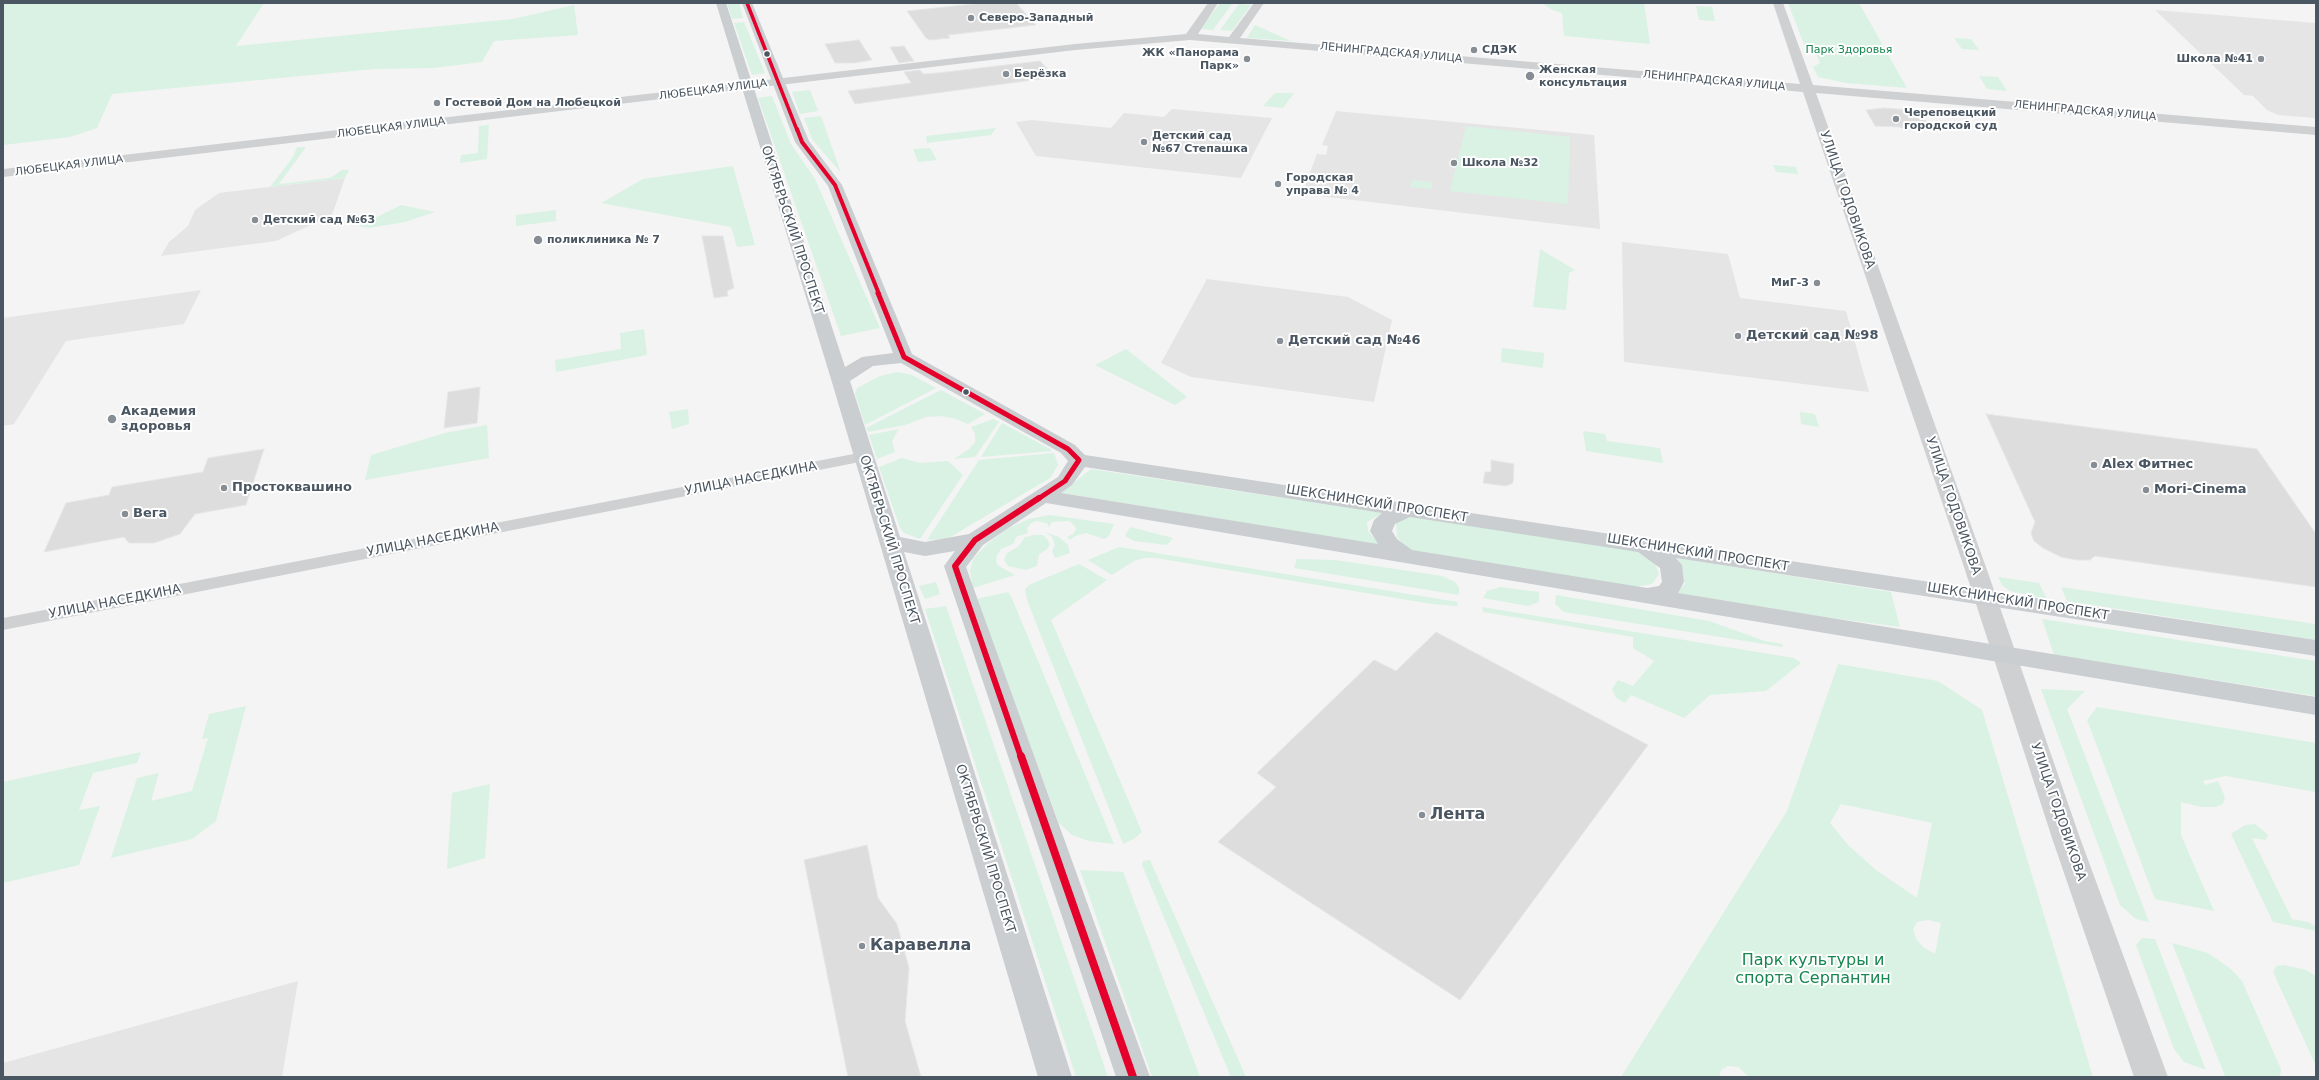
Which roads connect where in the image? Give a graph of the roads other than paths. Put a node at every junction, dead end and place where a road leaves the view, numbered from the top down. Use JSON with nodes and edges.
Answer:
{"nodes":[{"id":1,"x":721,"y":3,"type":"edge"},
{"id":2,"x":1213,"y":3,"type":"edge"},
{"id":3,"x":1259,"y":3,"type":"edge"},
{"id":4,"x":1778,"y":3,"type":"edge"},
{"id":5,"x":742,"y":17,"type":"edge"},
{"id":6,"x":1190,"y":37,"type":"junction"},
{"id":7,"x":1233,"y":39,"type":"junction"},
{"id":8,"x":779,"y":82,"type":"junction"},
{"id":9,"x":746,"y":86,"type":"junction"},
{"id":10,"x":1809,"y":89,"type":"junction"},
{"id":11,"x":2316,"y":130,"type":"edge"},
{"id":12,"x":3,"y":174,"type":"edge"},
{"id":13,"x":904,"y":357,"type":"junction"},
{"id":14,"x":840,"y":379,"type":"junction"},
{"id":15,"x":864,"y":457,"type":"junction"},
{"id":16,"x":1079,"y":460,"type":"junction"},
{"id":17,"x":1043,"y":496,"type":"junction"},
{"id":18,"x":1417,"y":510,"type":"junction"},
{"id":19,"x":974,"y":540,"type":"junction"},
{"id":20,"x":890,"y":542,"type":"junction"},
{"id":21,"x":1640,"y":545,"type":"junction"},
{"id":22,"x":1408,"y":557,"type":"junction"},
{"id":23,"x":1644,"y":596,"type":"junction"},
{"id":24,"x":1985,"y":597,"type":"junction"},
{"id":25,"x":3,"y":624,"type":"edge"},
{"id":26,"x":2316,"y":648,"type":"edge"},
{"id":27,"x":2004,"y":656,"type":"junction"},
{"id":28,"x":2316,"y":706,"type":"edge"},
{"id":29,"x":1055,"y":1077,"type":"edge"},
{"id":30,"x":1133,"y":1077,"type":"edge"},
{"id":31,"x":2151,"y":1077,"type":"edge"}],
"edges":[{"from":1,"to":5,"type":"main road","name":"ОКТЯБРЬСКИЙ ПРОСПЕКТ"},
{"from":2,"to":6,"type":"street"},
{"from":3,"to":7,"type":"street"},
{"from":4,"to":10,"type":"street","name":"УЛИЦА ГОДОВИКОВА"},
{"from":5,"to":8,"type":"main road","name":"ОКТЯБРЬСКИЙ ПРОСПЕКТ"},
{"from":5,"to":9,"type":"main road","name":"ОКТЯБРЬСКИЙ ПРОСПЕКТ"},
{"from":6,"to":7,"type":"street","name":"ЛЕНИНГРАДСКАЯ УЛИЦА"},
{"from":6,"to":8,"type":"street","name":"ЛЕНИНГРАДСКАЯ УЛИЦА"},
{"from":7,"to":10,"type":"street","name":"ЛЕНИНГРАДСКАЯ УЛИЦА"},
{"from":8,"to":9,"type":"street","name":"ЛЮБЕЦКАЯ УЛИЦА"},
{"from":8,"to":13,"type":"main road","name":"ОКТЯБРЬСКИЙ ПРОСПЕКТ"},
{"from":9,"to":12,"type":"street","name":"ЛЮБЕЦКАЯ УЛИЦА"},
{"from":9,"to":14,"type":"main road","name":"ОКТЯБРЬСКИЙ ПРОСПЕКТ"},
{"from":10,"to":11,"type":"street","name":"ЛЕНИНГРАДСКАЯ УЛИЦА"},
{"from":10,"to":24,"type":"street","name":"УЛИЦА ГОДОВИКОВА"},
{"from":13,"to":14,"type":"main road"},
{"from":13,"to":16,"type":"main road"},
{"from":14,"to":15,"type":"main road","name":"ОКТЯБРЬСКИЙ ПРОСПЕКТ"},
{"from":15,"to":20,"type":"main road","name":"ОКТЯБРЬСКИЙ ПРОСПЕКТ"},
{"from":15,"to":25,"type":"street","name":"УЛИЦА НАСЕДКИНА"},
{"from":16,"to":17,"type":"main road"},
{"from":16,"to":18,"type":"main road","name":"ШЕКСНИНСКИЙ ПРОСПЕКТ"},
{"from":17,"to":19,"type":"main road"},
{"from":17,"to":22,"type":"main road"},
{"from":18,"to":21,"type":"main road","name":"ШЕКСНИНСКИЙ ПРОСПЕКТ"},
{"from":18,"to":22,"type":"main road"},
{"from":19,"to":20,"type":"main road"},
{"from":19,"to":30,"type":"main road"},
{"from":20,"to":29,"type":"main road","name":"ОКТЯБРЬСКИЙ ПРОСПЕКТ"},
{"from":21,"to":23,"type":"main road"},
{"from":21,"to":24,"type":"main road","name":"ШЕКСНИНСКИЙ ПРОСПЕКТ"},
{"from":22,"to":23,"type":"main road"},
{"from":23,"to":27,"type":"main road"},
{"from":24,"to":26,"type":"main road","name":"ШЕКСНИНСКИЙ ПРОСПЕКТ"},
{"from":24,"to":27,"type":"street","name":"УЛИЦА ГОДОВИКОВА"},
{"from":27,"to":28,"type":"main road"},
{"from":27,"to":31,"type":"street","name":"УЛИЦА ГОДОВИКОВА"}]}
